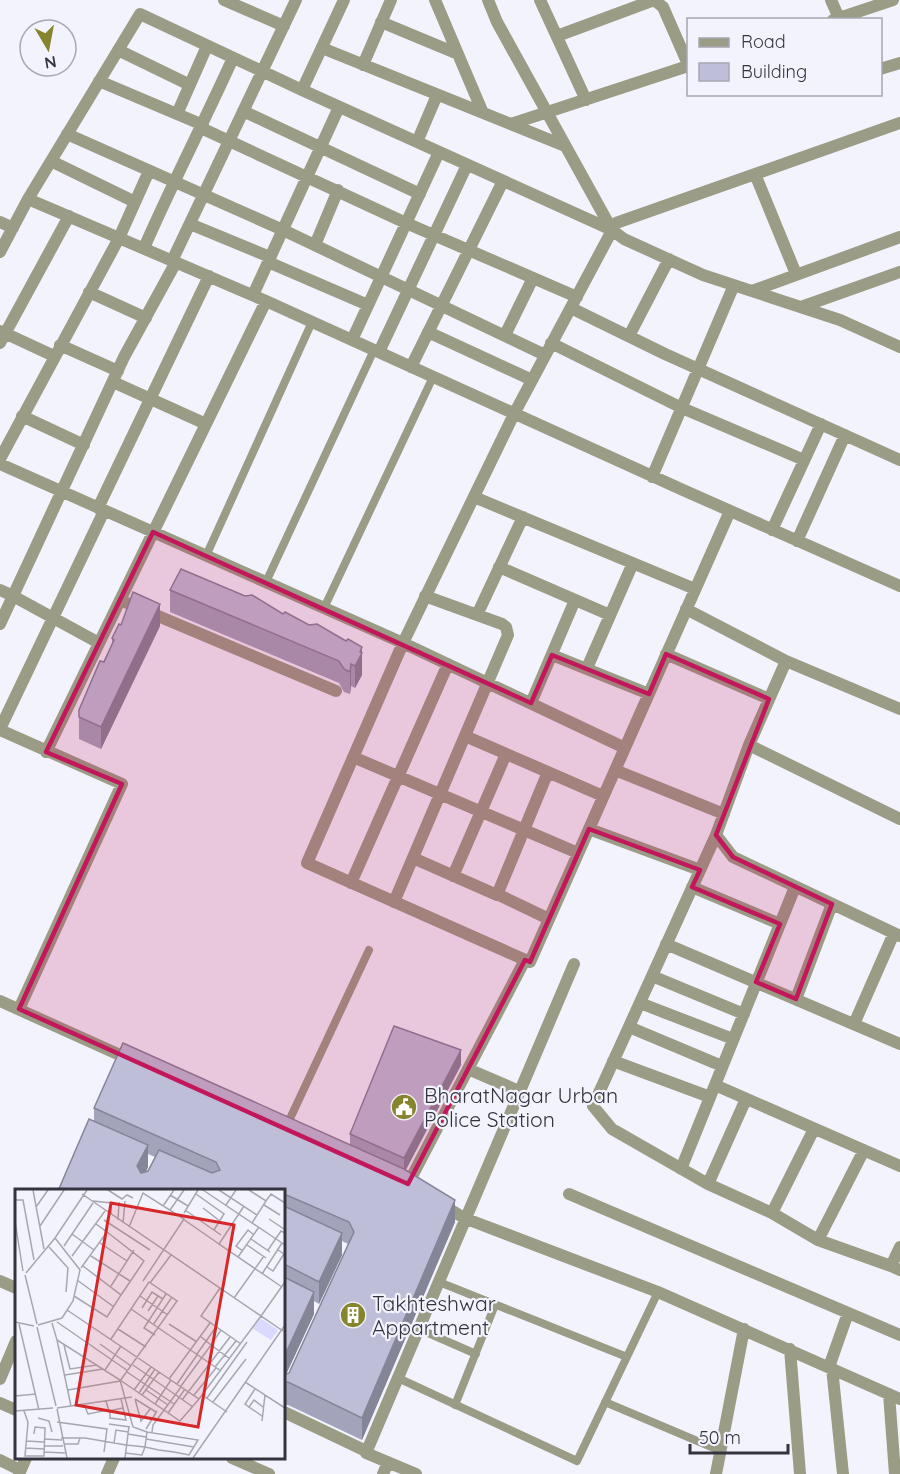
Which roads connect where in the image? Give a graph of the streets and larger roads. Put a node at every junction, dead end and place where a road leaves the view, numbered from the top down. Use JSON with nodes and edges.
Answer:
{"nodes":[{"id":1,"x":224,"y":0,"type":"edge"},
{"id":2,"x":296,"y":0,"type":"edge"},
{"id":3,"x":344,"y":0,"type":"edge"},
{"id":4,"x":391,"y":0,"type":"edge"},
{"id":5,"x":435,"y":0,"type":"edge"},
{"id":6,"x":488,"y":0,"type":"edge"},
{"id":7,"x":540,"y":0,"type":"edge"},
{"id":8,"x":831,"y":0,"type":"edge"},
{"id":9,"x":893,"y":0,"type":"edge"},
{"id":10,"x":655,"y":1,"type":"edge"},
{"id":11,"x":871,"y":3,"type":"edge"},
{"id":12,"x":836,"y":18,"type":"edge"},
{"id":13,"x":838,"y":18,"type":"edge"},
{"id":14,"x":381,"y":22,"type":"junction"},
{"id":15,"x":284,"y":26,"type":"junction"},
{"id":16,"x":557,"y":36,"type":"junction"},
{"id":17,"x":207,"y":46,"type":"junction"},
{"id":18,"x":322,"y":48,"type":"junction"},
{"id":19,"x":118,"y":50,"type":"junction"},
{"id":20,"x":458,"y":54,"type":"junction"},
{"id":21,"x":233,"y":58,"type":"junction"},
{"id":22,"x":687,"y":63,"type":"edge"},
{"id":23,"x":900,"y":63,"type":"edge"},
{"id":24,"x":363,"y":65,"type":"junction"},
{"id":25,"x":687,"y":65,"type":"edge"},
{"id":26,"x":882,"y":68,"type":"edge"},
{"id":27,"x":262,"y":72,"type":"junction"},
{"id":28,"x":99,"y":81,"type":"junction"},
{"id":29,"x":190,"y":85,"type":"junction"},
{"id":30,"x":302,"y":90,"type":"junction"},
{"id":31,"x":437,"y":95,"type":"junction"},
{"id":32,"x":586,"y":100,"type":"junction"},
{"id":33,"x":339,"y":107,"type":"junction"},
{"id":34,"x":243,"y":111,"type":"junction"},
{"id":35,"x":483,"y":113,"type":"junction"},
{"id":36,"x":546,"y":113,"type":"junction"},
{"id":37,"x":177,"y":114,"type":"junction"},
{"id":38,"x":898,"y":123,"type":"edge"},
{"id":39,"x":511,"y":124,"type":"junction"},
{"id":40,"x":202,"y":127,"type":"junction"},
{"id":41,"x":67,"y":134,"type":"junction"},
{"id":42,"x":900,"y":137,"type":"edge"},
{"id":43,"x":230,"y":140,"type":"junction"},
{"id":44,"x":417,"y":142,"type":"junction"},
{"id":45,"x":565,"y":146,"type":"junction"},
{"id":46,"x":321,"y":147,"type":"junction"},
{"id":47,"x":439,"y":152,"type":"junction"},
{"id":48,"x":51,"y":161,"type":"junction"},
{"id":49,"x":468,"y":165,"type":"junction"},
{"id":50,"x":148,"y":171,"type":"junction"},
{"id":51,"x":755,"y":174,"type":"junction"},
{"id":52,"x":308,"y":176,"type":"junction"},
{"id":53,"x":502,"y":181,"type":"junction"},
{"id":54,"x":173,"y":182,"type":"junction"},
{"id":55,"x":338,"y":190,"type":"junction"},
{"id":56,"x":420,"y":194,"type":"junction"},
{"id":57,"x":203,"y":195,"type":"junction"},
{"id":58,"x":28,"y":199,"type":"junction"},
{"id":59,"x":135,"y":202,"type":"junction"},
{"id":60,"x":69,"y":216,"type":"junction"},
{"id":61,"x":0,"y":222,"type":"edge"},
{"id":62,"x":406,"y":223,"type":"junction"},
{"id":63,"x":190,"y":224,"type":"junction"},
{"id":64,"x":13,"y":228,"type":"junction"},
{"id":65,"x":283,"y":230,"type":"junction"},
{"id":66,"x":612,"y":230,"type":"junction"},
{"id":67,"x":435,"y":233,"type":"junction"},
{"id":68,"x":900,"y":237,"type":"edge"},
{"id":69,"x":119,"y":238,"type":"junction"},
{"id":70,"x":315,"y":245,"type":"junction"},
{"id":71,"x":144,"y":248,"type":"junction"},
{"id":72,"x":468,"y":250,"type":"junction"},
{"id":73,"x":0,"y":252,"type":"edge"},
{"id":74,"x":669,"y":259,"type":"junction"},
{"id":75,"x":269,"y":260,"type":"junction"},
{"id":76,"x":174,"y":261,"type":"junction"},
{"id":77,"x":900,"y":272,"type":"edge"},
{"id":78,"x":796,"y":274,"type":"junction"},
{"id":79,"x":209,"y":276,"type":"junction"},
{"id":80,"x":381,"y":276,"type":"junction"},
{"id":81,"x":533,"y":278,"type":"junction"},
{"id":82,"x":734,"y":285,"type":"junction"},
{"id":83,"x":409,"y":290,"type":"junction"},
{"id":84,"x":752,"y":291,"type":"junction"},
{"id":85,"x":89,"y":292,"type":"junction"},
{"id":86,"x":253,"y":295,"type":"junction"},
{"id":87,"x":266,"y":301,"type":"junction"},
{"id":88,"x":574,"y":302,"type":"junction"},
{"id":89,"x":368,"y":305,"type":"junction"},
{"id":90,"x":441,"y":305,"type":"junction"},
{"id":91,"x":801,"y":307,"type":"junction"},
{"id":92,"x":146,"y":318,"type":"junction"},
{"id":93,"x":428,"y":332,"type":"junction"},
{"id":94,"x":505,"y":335,"type":"junction"},
{"id":95,"x":2,"y":336,"type":"edge"},
{"id":96,"x":629,"y":336,"type":"junction"},
{"id":97,"x":352,"y":340,"type":"junction"},
{"id":98,"x":900,"y":347,"type":"edge"},
{"id":99,"x":548,"y":349,"type":"junction"},
{"id":100,"x":57,"y":350,"type":"junction"},
{"id":101,"x":377,"y":351,"type":"junction"},
{"id":102,"x":411,"y":367,"type":"junction"},
{"id":103,"x":698,"y":369,"type":"junction"},
{"id":104,"x":115,"y":376,"type":"junction"},
{"id":105,"x":532,"y":380,"type":"junction"},
{"id":106,"x":148,"y":399,"type":"junction"},
{"id":107,"x":682,"y":408,"type":"junction"},
{"id":108,"x":514,"y":414,"type":"junction"},
{"id":109,"x":22,"y":416,"type":"junction"},
{"id":110,"x":206,"y":424,"type":"junction"},
{"id":111,"x":821,"y":424,"type":"junction"},
{"id":112,"x":845,"y":435,"type":"junction"},
{"id":113,"x":84,"y":445,"type":"junction"},
{"id":114,"x":0,"y":459,"type":"edge"},
{"id":115,"x":804,"y":460,"type":"junction"},
{"id":116,"x":900,"y":460,"type":"edge"},
{"id":117,"x":0,"y":464,"type":"edge"},
{"id":118,"x":652,"y":477,"type":"junction"},
{"id":119,"x":63,"y":492,"type":"junction"},
{"id":120,"x":474,"y":497,"type":"junction"},
{"id":121,"x":101,"y":509,"type":"junction"},
{"id":122,"x":730,"y":511,"type":"junction"},
{"id":123,"x":523,"y":517,"type":"junction"},
{"id":124,"x":772,"y":530,"type":"junction"},
{"id":125,"x":153,"y":532,"type":"junction"},
{"id":126,"x":797,"y":541,"type":"junction"},
{"id":127,"x":633,"y":562,"type":"junction"},
{"id":128,"x":499,"y":567,"type":"junction"},
{"id":129,"x":900,"y":586,"type":"edge"},
{"id":130,"x":695,"y":588,"type":"junction"},
{"id":131,"x":0,"y":590,"type":"edge"},
{"id":132,"x":13,"y":596,"type":"junction"},
{"id":133,"x":426,"y":596,"type":"junction"},
{"id":134,"x":120,"y":600,"type":"junction"},
{"id":135,"x":575,"y":600,"type":"junction"},
{"id":136,"x":686,"y":609,"type":"junction"},
{"id":137,"x":477,"y":615,"type":"junction"},
{"id":138,"x":610,"y":615,"type":"junction"},
{"id":139,"x":52,"y":617,"type":"junction"},
{"id":140,"x":0,"y":624,"type":"edge"},
{"id":141,"x":99,"y":643,"type":"junction"},
{"id":142,"x":403,"y":643,"type":"junction"},
{"id":143,"x":666,"y":654,"type":"junction"},
{"id":144,"x":552,"y":655,"type":"junction"},
{"id":145,"x":786,"y":662,"type":"junction"},
{"id":146,"x":448,"y":664,"type":"junction"},
{"id":147,"x":587,"y":668,"type":"junction"},
{"id":148,"x":489,"y":683,"type":"junction"},
{"id":149,"x":336,"y":692,"type":"dead end"},
{"id":150,"x":649,"y":694,"type":"junction"},
{"id":151,"x":769,"y":699,"type":"junction"},
{"id":152,"x":531,"y":703,"type":"junction"},
{"id":153,"x":900,"y":709,"type":"edge"},
{"id":154,"x":0,"y":729,"type":"edge"},
{"id":155,"x":465,"y":736,"type":"junction"},
{"id":156,"x":749,"y":745,"type":"junction"},
{"id":157,"x":625,"y":748,"type":"junction"},
{"id":158,"x":46,"y":752,"type":"junction"},
{"id":159,"x":506,"y":754,"type":"junction"},
{"id":160,"x":353,"y":756,"type":"junction"},
{"id":161,"x":615,"y":770,"type":"junction"},
{"id":162,"x":548,"y":772,"type":"junction"},
{"id":163,"x":398,"y":777,"type":"junction"},
{"id":164,"x":440,"y":795,"type":"junction"},
{"id":165,"x":603,"y":796,"type":"junction"},
{"id":166,"x":480,"y":813,"type":"junction"},
{"id":167,"x":724,"y":814,"type":"junction"},
{"id":168,"x":900,"y":819,"type":"edge"},
{"id":169,"x":589,"y":828,"type":"junction"},
{"id":170,"x":523,"y":830,"type":"junction"},
{"id":171,"x":716,"y":835,"type":"junction"},
{"id":172,"x":578,"y":853,"type":"junction"},
{"id":173,"x":413,"y":858,"type":"junction"},
{"id":174,"x":700,"y":870,"type":"junction"},
{"id":175,"x":453,"y":876,"type":"junction"},
{"id":176,"x":351,"y":883,"type":"junction"},
{"id":177,"x":692,"y":887,"type":"junction"},
{"id":178,"x":795,"y":887,"type":"junction"},
{"id":179,"x":497,"y":894,"type":"junction"},
{"id":180,"x":394,"y":902,"type":"junction"},
{"id":181,"x":832,"y":904,"type":"junction"},
{"id":182,"x":549,"y":919,"type":"junction"},
{"id":183,"x":780,"y":924,"type":"junction"},
{"id":184,"x":897,"y":934,"type":"edge"},
{"id":185,"x":666,"y":944,"type":"junction"},
{"id":186,"x":525,"y":960,"type":"junction"},
{"id":187,"x":574,"y":964,"type":"dead end"},
{"id":188,"x":652,"y":976,"type":"junction"},
{"id":189,"x":756,"y":982,"type":"junction"},
{"id":190,"x":796,"y":999,"type":"junction"},
{"id":191,"x":0,"y":1001,"type":"edge"},
{"id":192,"x":640,"y":1003,"type":"junction"},
{"id":193,"x":19,"y":1009,"type":"junction"},
{"id":194,"x":744,"y":1014,"type":"junction"},
{"id":195,"x":854,"y":1024,"type":"junction"},
{"id":196,"x":629,"y":1027,"type":"junction"},
{"id":197,"x":734,"y":1039,"type":"junction"},
{"id":198,"x":900,"y":1044,"type":"edge"},
{"id":199,"x":613,"y":1061,"type":"junction"},
{"id":200,"x":722,"y":1066,"type":"junction"},
{"id":201,"x":148,"y":1067,"type":"edge"},
{"id":202,"x":468,"y":1069,"type":"junction"},
{"id":203,"x":519,"y":1091,"type":"junction"},
{"id":204,"x":712,"y":1091,"type":"junction"},
{"id":205,"x":746,"y":1098,"type":"junction"},
{"id":206,"x":814,"y":1129,"type":"junction"},
{"id":207,"x":864,"y":1150,"type":"junction"},
{"id":208,"x":900,"y":1166,"type":"edge"},
{"id":209,"x":681,"y":1168,"type":"junction"},
{"id":210,"x":407,"y":1184,"type":"edge"},
{"id":211,"x":708,"y":1184,"type":"junction"},
{"id":212,"x":569,"y":1194,"type":"dead end"},
{"id":213,"x":436,"y":1201,"type":"edge"},
{"id":214,"x":772,"y":1213,"type":"junction"},
{"id":215,"x":464,"y":1218,"type":"junction"},
{"id":216,"x":818,"y":1240,"type":"junction"},
{"id":217,"x":900,"y":1247,"type":"edge"},
{"id":218,"x":896,"y":1268,"type":"edge"},
{"id":219,"x":0,"y":1281,"type":"edge"},
{"id":220,"x":15,"y":1288,"type":"edge"},
{"id":221,"x":848,"y":1314,"type":"junction"},
{"id":222,"x":744,"y":1329,"type":"junction"},
{"id":223,"x":900,"y":1335,"type":"edge"},
{"id":224,"x":0,"y":1345,"type":"edge"},
{"id":225,"x":14,"y":1345,"type":"edge"},
{"id":226,"x":790,"y":1349,"type":"junction"},
{"id":227,"x":831,"y":1367,"type":"junction"},
{"id":228,"x":0,"y":1379,"type":"edge"},
{"id":229,"x":895,"y":1397,"type":"edge"},
{"id":230,"x":0,"y":1403,"type":"edge"},
{"id":231,"x":15,"y":1410,"type":"edge"},
{"id":232,"x":285,"y":1412,"type":"edge"},
{"id":233,"x":366,"y":1451,"type":"junction"},
{"id":234,"x":114,"y":1459,"type":"edge"},
{"id":235,"x":234,"y":1459,"type":"edge"},
{"id":236,"x":0,"y":1460,"type":"edge"},
{"id":237,"x":386,"y":1468,"type":"edge"},
{"id":238,"x":19,"y":1472,"type":"edge"},
{"id":239,"x":107,"y":1474,"type":"edge"},
{"id":240,"x":269,"y":1474,"type":"edge"},
{"id":241,"x":416,"y":1474,"type":"edge"},
{"id":242,"x":716,"y":1474,"type":"edge"},
{"id":243,"x":800,"y":1474,"type":"edge"},
{"id":244,"x":843,"y":1474,"type":"edge"},
{"id":245,"x":895,"y":1474,"type":"edge"}],
"edges":[{"from":1,"to":15,"type":"street"},
{"from":2,"to":15,"type":"street"},
{"from":3,"to":18,"type":"street"},
{"from":4,"to":14,"type":"street"},
{"from":5,"to":20,"type":"street"},
{"from":6,"to":36,"type":"street"},
{"from":7,"to":16,"type":"street"},
{"from":8,"to":12,"type":"street"},
{"from":9,"to":11,"type":"street"},
{"from":10,"to":16,"type":"street"},
{"from":10,"to":22,"type":"street"},
{"from":11,"to":13,"type":"street"},
{"from":14,"to":20,"type":"street"},
{"from":14,"to":24,"type":"street"},
{"from":15,"to":27,"type":"street"},
{"from":16,"to":32,"type":"street"},
{"from":17,"to":19,"type":"street"},
{"from":17,"to":21,"type":"street"},
{"from":17,"to":29,"type":"street"},
{"from":18,"to":24,"type":"street"},
{"from":18,"to":30,"type":"street"},
{"from":19,"to":28,"type":"street"},
{"from":19,"to":29,"type":"street"},
{"from":20,"to":35,"type":"street"},
{"from":21,"to":27,"type":"street"},
{"from":21,"to":40,"type":"street"},
{"from":23,"to":26,"type":"street"},
{"from":24,"to":31,"type":"street"},
{"from":25,"to":32,"type":"street"},
{"from":27,"to":30,"type":"street"},
{"from":27,"to":34,"type":"street"},
{"from":28,"to":37,"type":"street"},
{"from":28,"to":41,"type":"street"},
{"from":29,"to":37,"type":"street"},
{"from":30,"to":33,"type":"street"},
{"from":31,"to":35,"type":"street"},
{"from":31,"to":44,"type":"street"},
{"from":32,"to":36,"type":"street"},
{"from":33,"to":44,"type":"street"},
{"from":33,"to":46,"type":"street"},
{"from":34,"to":43,"type":"street"},
{"from":34,"to":46,"type":"street"},
{"from":35,"to":39,"type":"street"},
{"from":36,"to":39,"type":"street"},
{"from":36,"to":45,"type":"street"},
{"from":37,"to":40,"type":"street"},
{"from":38,"to":42,"type":"street"},
{"from":38,"to":51,"type":"street"},
{"from":39,"to":45,"type":"street"},
{"from":40,"to":43,"type":"street"},
{"from":40,"to":54,"type":"street"},
{"from":41,"to":48,"type":"street"},
{"from":41,"to":50,"type":"street"},
{"from":43,"to":52,"type":"street"},
{"from":43,"to":57,"type":"street"},
{"from":44,"to":47,"type":"street"},
{"from":45,"to":66,"type":"street"},
{"from":46,"to":52,"type":"street"},
{"from":46,"to":56,"type":"street"},
{"from":47,"to":49,"type":"street"},
{"from":47,"to":56,"type":"street"},
{"from":48,"to":58,"type":"street"},
{"from":48,"to":59,"type":"street"},
{"from":49,"to":53,"type":"street"},
{"from":49,"to":67,"type":"street"},
{"from":50,"to":54,"type":"street"},
{"from":50,"to":59,"type":"street"},
{"from":51,"to":66,"type":"street"},
{"from":51,"to":78,"type":"street"},
{"from":52,"to":55,"type":"street"},
{"from":52,"to":65,"type":"street"},
{"from":53,"to":66,"type":"street"},
{"from":53,"to":72,"type":"street"},
{"from":54,"to":57,"type":"street"},
{"from":54,"to":71,"type":"street"},
{"from":55,"to":62,"type":"street"},
{"from":55,"to":70,"type":"street"},
{"from":56,"to":62,"type":"street"},
{"from":57,"to":63,"type":"street"},
{"from":57,"to":65,"type":"street"},
{"from":58,"to":60,"type":"street"},
{"from":58,"to":64,"type":"street"},
{"from":59,"to":69,"type":"street"},
{"from":60,"to":69,"type":"street"},
{"from":60,"to":95,"type":"street"},
{"from":61,"to":64,"type":"street"},
{"from":62,"to":67,"type":"street"},
{"from":62,"to":80,"type":"street"},
{"from":63,"to":75,"type":"street"},
{"from":63,"to":76,"type":"street"},
{"from":64,"to":73,"type":"street"},
{"from":65,"to":70,"type":"street"},
{"from":65,"to":75,"type":"street"},
{"from":66,"to":74,"type":"street"},
{"from":66,"to":88,"type":"street"},
{"from":67,"to":72,"type":"street"},
{"from":67,"to":83,"type":"street"},
{"from":68,"to":78,"type":"street"},
{"from":69,"to":71,"type":"street"},
{"from":69,"to":85,"type":"street"},
{"from":70,"to":80,"type":"street"},
{"from":71,"to":76,"type":"street"},
{"from":72,"to":81,"type":"street"},
{"from":72,"to":90,"type":"street"},
{"from":74,"to":82,"type":"street"},
{"from":74,"to":96,"type":"street"},
{"from":75,"to":86,"type":"street"},
{"from":75,"to":89,"type":"street"},
{"from":76,"to":79,"type":"street"},
{"from":76,"to":92,"type":"street"},
{"from":77,"to":91,"type":"street"},
{"from":78,"to":84,"type":"street"},
{"from":79,"to":86,"type":"street"},
{"from":79,"to":106,"type":"street"},
{"from":80,"to":83,"type":"street"},
{"from":80,"to":89,"type":"street"},
{"from":81,"to":88,"type":"street"},
{"from":81,"to":94,"type":"street"},
{"from":82,"to":84,"type":"street"},
{"from":82,"to":103,"type":"street"},
{"from":83,"to":90,"type":"street"},
{"from":83,"to":101,"type":"street"},
{"from":84,"to":91,"type":"street"},
{"from":85,"to":92,"type":"street"},
{"from":85,"to":100,"type":"street"},
{"from":86,"to":87,"type":"street"},
{"from":87,"to":97,"type":"street"},
{"from":87,"to":110,"type":"street"},
{"from":88,"to":96,"type":"street"},
{"from":88,"to":99,"type":"street"},
{"from":89,"to":97,"type":"street"},
{"from":90,"to":93,"type":"street"},
{"from":90,"to":94,"type":"street"},
{"from":91,"to":98,"type":"street"},
{"from":92,"to":104,"type":"street"},
{"from":93,"to":102,"type":"street"},
{"from":93,"to":105,"type":"street"},
{"from":94,"to":99,"type":"street"},
{"from":95,"to":100,"type":"street"},
{"from":96,"to":103,"type":"street"},
{"from":97,"to":101,"type":"street"},
{"from":99,"to":105,"type":"street"},
{"from":99,"to":107,"type":"street"},
{"from":100,"to":104,"type":"street"},
{"from":100,"to":109,"type":"street"},
{"from":101,"to":102,"type":"street"},
{"from":102,"to":108,"type":"street"},
{"from":103,"to":107,"type":"street"},
{"from":103,"to":111,"type":"street"},
{"from":104,"to":106,"type":"street"},
{"from":104,"to":113,"type":"street"},
{"from":105,"to":108,"type":"street"},
{"from":106,"to":110,"type":"street"},
{"from":106,"to":121,"type":"street"},
{"from":107,"to":115,"type":"street"},
{"from":107,"to":118,"type":"street"},
{"from":108,"to":118,"type":"street"},
{"from":108,"to":120,"type":"street"},
{"from":109,"to":113,"type":"street"},
{"from":109,"to":114,"type":"street"},
{"from":110,"to":125,"type":"street"},
{"from":111,"to":112,"type":"street"},
{"from":111,"to":115,"type":"street"},
{"from":112,"to":116,"type":"street"},
{"from":112,"to":126,"type":"street"},
{"from":113,"to":119,"type":"street"},
{"from":115,"to":124,"type":"street"},
{"from":117,"to":119,"type":"street"},
{"from":118,"to":122,"type":"street"},
{"from":119,"to":121,"type":"street"},
{"from":119,"to":132,"type":"street"},
{"from":120,"to":123,"type":"street"},
{"from":120,"to":133,"type":"street"},
{"from":121,"to":125,"type":"street"},
{"from":121,"to":139,"type":"street"},
{"from":122,"to":124,"type":"street"},
{"from":122,"to":130,"type":"street"},
{"from":123,"to":127,"type":"street"},
{"from":123,"to":128,"type":"street"},
{"from":124,"to":126,"type":"street"},
{"from":125,"to":134,"type":"street"},
{"from":125,"to":142,"type":"street"},
{"from":126,"to":129,"type":"street"},
{"from":127,"to":130,"type":"street"},
{"from":127,"to":138,"type":"street"},
{"from":128,"to":135,"type":"street"},
{"from":128,"to":137,"type":"street"},
{"from":130,"to":136,"type":"street"},
{"from":131,"to":132,"type":"street"},
{"from":132,"to":139,"type":"street"},
{"from":132,"to":140,"type":"street"},
{"from":133,"to":137,"type":"street"},
{"from":133,"to":142,"type":"street"},
{"from":134,"to":141,"type":"street"},
{"from":134,"to":149,"type":"street"},
{"from":135,"to":138,"type":"street"},
{"from":135,"to":144,"type":"street"},
{"from":136,"to":143,"type":"street"},
{"from":136,"to":145,"type":"street"},
{"from":137,"to":148,"type":"street"},
{"from":138,"to":147,"type":"street"},
{"from":139,"to":141,"type":"street"},
{"from":139,"to":154,"type":"street"},
{"from":141,"to":158,"type":"street"},
{"from":142,"to":146,"type":"street"},
{"from":142,"to":160,"type":"street"},
{"from":143,"to":150,"type":"street"},
{"from":143,"to":151,"type":"street"},
{"from":144,"to":147,"type":"street"},
{"from":144,"to":152,"type":"street"},
{"from":145,"to":151,"type":"street"},
{"from":145,"to":153,"type":"street"},
{"from":146,"to":148,"type":"street"},
{"from":146,"to":163,"type":"street"},
{"from":147,"to":150,"type":"street"},
{"from":148,"to":152,"type":"street"},
{"from":148,"to":155,"type":"street"},
{"from":150,"to":157,"type":"street"},
{"from":151,"to":156,"type":"street"},
{"from":152,"to":157,"type":"street"},
{"from":154,"to":158,"type":"street"},
{"from":155,"to":159,"type":"street"},
{"from":155,"to":164,"type":"street"},
{"from":156,"to":167,"type":"street"},
{"from":156,"to":168,"type":"street"},
{"from":157,"to":161,"type":"street"},
{"from":158,"to":193,"type":"street"},
{"from":159,"to":162,"type":"street"},
{"from":159,"to":166,"type":"street"},
{"from":160,"to":163,"type":"street"},
{"from":160,"to":176,"type":"street"},
{"from":161,"to":165,"type":"street"},
{"from":161,"to":167,"type":"street"},
{"from":162,"to":165,"type":"street"},
{"from":162,"to":170,"type":"street"},
{"from":163,"to":164,"type":"street"},
{"from":163,"to":176,"type":"street"},
{"from":164,"to":166,"type":"street"},
{"from":164,"to":173,"type":"street"},
{"from":165,"to":169,"type":"street"},
{"from":166,"to":170,"type":"street"},
{"from":166,"to":175,"type":"street"},
{"from":167,"to":171,"type":"street"},
{"from":169,"to":172,"type":"street"},
{"from":169,"to":174,"type":"street"},
{"from":170,"to":172,"type":"street"},
{"from":170,"to":179,"type":"street"},
{"from":171,"to":174,"type":"street"},
{"from":171,"to":178,"type":"street"},
{"from":172,"to":182,"type":"street"},
{"from":173,"to":175,"type":"street"},
{"from":173,"to":180,"type":"street"},
{"from":174,"to":177,"type":"street"},
{"from":175,"to":179,"type":"street"},
{"from":176,"to":180,"type":"street"},
{"from":177,"to":183,"type":"street"},
{"from":177,"to":185,"type":"street"},
{"from":178,"to":181,"type":"street"},
{"from":178,"to":183,"type":"street"},
{"from":179,"to":182,"type":"street"},
{"from":180,"to":186,"type":"street"},
{"from":181,"to":184,"type":"street"},
{"from":181,"to":190,"type":"street"},
{"from":182,"to":186,"type":"street"},
{"from":183,"to":189,"type":"street"},
{"from":184,"to":195,"type":"street"},
{"from":185,"to":188,"type":"street"},
{"from":185,"to":189,"type":"street"},
{"from":186,"to":202,"type":"street"},
{"from":187,"to":203,"type":"street"},
{"from":188,"to":192,"type":"street"},
{"from":188,"to":194,"type":"street"},
{"from":189,"to":190,"type":"street"},
{"from":189,"to":194,"type":"street"},
{"from":190,"to":195,"type":"street"},
{"from":191,"to":193,"type":"street"},
{"from":192,"to":196,"type":"street"},
{"from":192,"to":197,"type":"street"},
{"from":193,"to":201,"type":"street"},
{"from":194,"to":197,"type":"street"},
{"from":195,"to":198,"type":"street"},
{"from":196,"to":199,"type":"street"},
{"from":196,"to":200,"type":"street"},
{"from":197,"to":200,"type":"street"},
{"from":199,"to":204,"type":"street"},
{"from":199,"to":209,"type":"street"},
{"from":200,"to":204,"type":"street"},
{"from":202,"to":203,"type":"street"},
{"from":202,"to":210,"type":"street"},
{"from":203,"to":215,"type":"street"},
{"from":204,"to":205,"type":"street"},
{"from":204,"to":209,"type":"street"},
{"from":205,"to":206,"type":"street"},
{"from":205,"to":211,"type":"street"},
{"from":206,"to":207,"type":"street"},
{"from":206,"to":214,"type":"street"},
{"from":207,"to":208,"type":"street"},
{"from":207,"to":216,"type":"street"},
{"from":209,"to":211,"type":"street"},
{"from":211,"to":214,"type":"street"},
{"from":212,"to":221,"type":"street"},
{"from":213,"to":215,"type":"street"},
{"from":214,"to":216,"type":"street"},
{"from":215,"to":222,"type":"street"},
{"from":215,"to":233,"type":"street"},
{"from":216,"to":218,"type":"street"},
{"from":217,"to":218,"type":"street"},
{"from":219,"to":220,"type":"street"},
{"from":221,"to":223,"type":"street"},
{"from":221,"to":227,"type":"street"},
{"from":222,"to":226,"type":"street"},
{"from":222,"to":242,"type":"street"},
{"from":224,"to":225,"type":"street"},
{"from":225,"to":228,"type":"street"},
{"from":226,"to":227,"type":"street"},
{"from":226,"to":243,"type":"street"},
{"from":227,"to":229,"type":"street"},
{"from":227,"to":244,"type":"street"},
{"from":229,"to":245,"type":"street"},
{"from":230,"to":231,"type":"street"},
{"from":232,"to":233,"type":"street"},
{"from":233,"to":237,"type":"street"},
{"from":234,"to":239,"type":"street"},
{"from":235,"to":240,"type":"street"},
{"from":236,"to":238,"type":"street"},
{"from":237,"to":241,"type":"street"}]}
